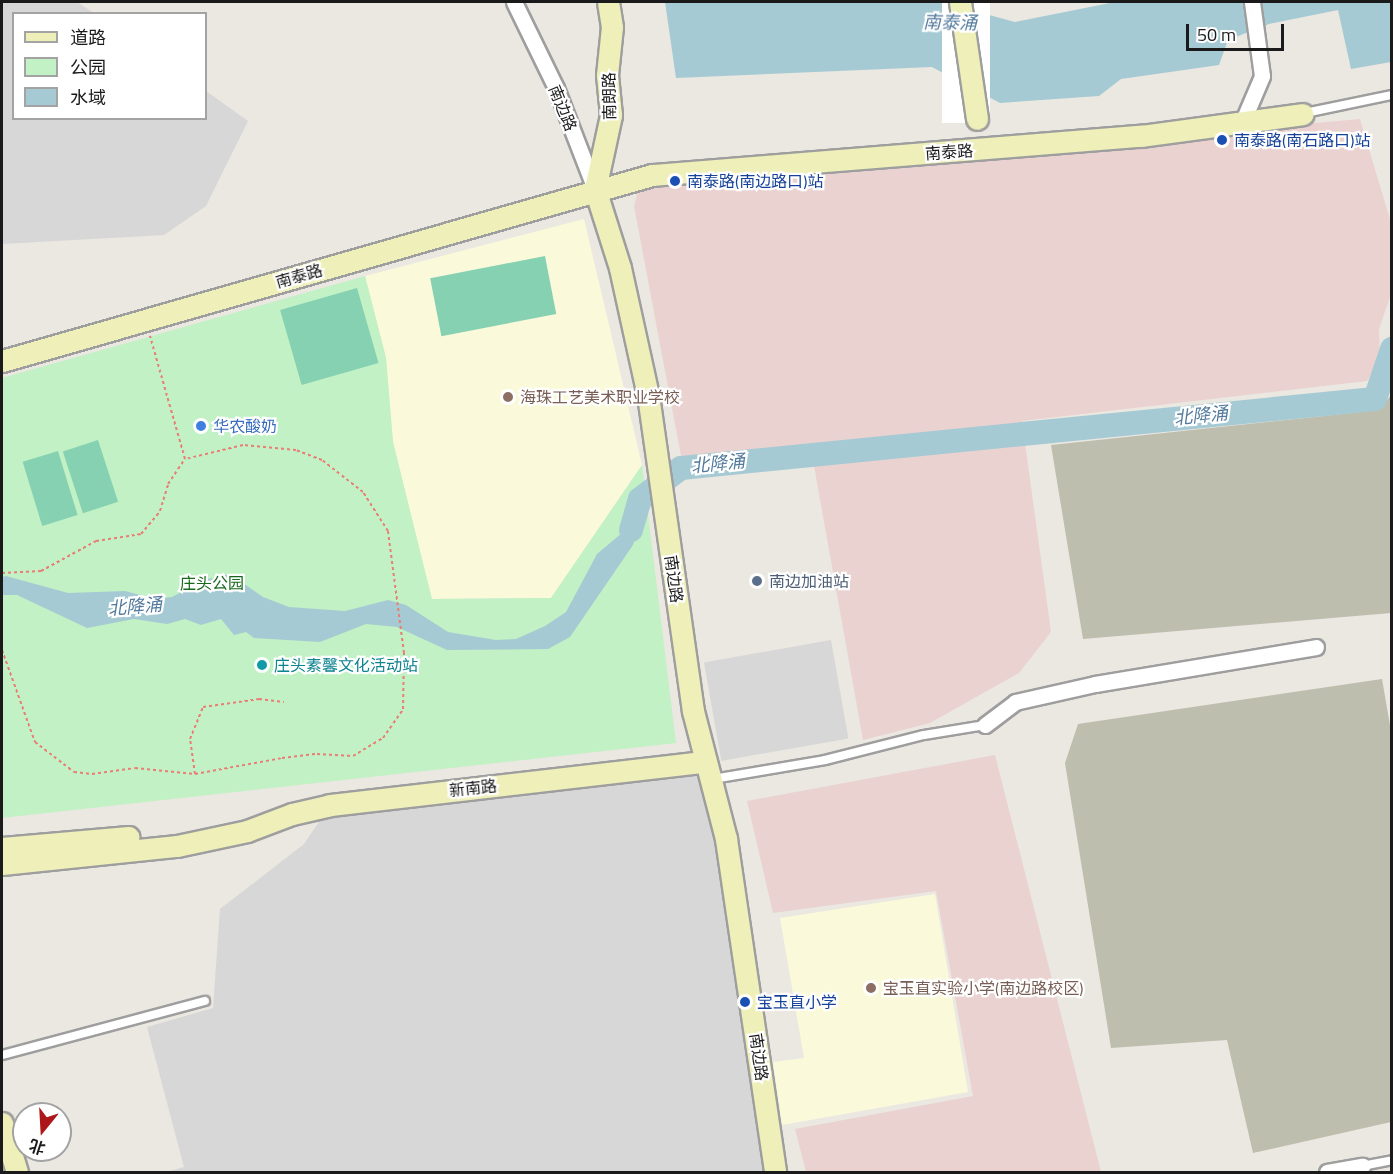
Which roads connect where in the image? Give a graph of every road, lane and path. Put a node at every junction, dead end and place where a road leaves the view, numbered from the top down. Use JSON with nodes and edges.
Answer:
{"nodes":[{"id":1,"x":514,"y":2,"type":"edge"},
{"id":2,"x":960,"y":2,"type":"edge"},
{"id":3,"x":974,"y":2,"type":"edge"},
{"id":4,"x":1252,"y":2,"type":"edge"},
{"id":5,"x":609,"y":4,"type":"edge"},
{"id":6,"x":1392,"y":95,"type":"edge"},
{"id":7,"x":1304,"y":114,"type":"joint"},
{"id":8,"x":1242,"y":123,"type":"junction"},
{"id":9,"x":595,"y":189,"type":"junction"},
{"id":10,"x":147,"y":319,"type":"junction"},
{"id":11,"x":2,"y":349,"type":"edge"},
{"id":12,"x":2,"y":361,"type":"edge"},
{"id":13,"x":185,"y":459,"type":"junction"},
{"id":14,"x":2,"y":573,"type":"edge"},
{"id":15,"x":1316,"y":647,"type":"dead end"},
{"id":16,"x":2,"y":650,"type":"edge"},
{"id":17,"x":8,"y":668,"type":"junction"},
{"id":18,"x":2,"y":670,"type":"edge"},
{"id":19,"x":284,"y":702,"type":"dead end"},
{"id":20,"x":985,"y":725,"type":"joint"},
{"id":21,"x":708,"y":771,"type":"junction"},
{"id":22,"x":195,"y":774,"type":"junction"},
{"id":23,"x":247,"y":831,"type":"junction"},
{"id":24,"x":2,"y":848,"type":"edge"},
{"id":25,"x":2,"y":864,"type":"edge"},
{"id":26,"x":205,"y":1001,"type":"dead end"},
{"id":27,"x":2,"y":1055,"type":"edge"},
{"id":28,"x":2,"y":1124,"type":"edge"},
{"id":29,"x":1392,"y":1160,"type":"edge"},
{"id":30,"x":1362,"y":1166,"type":"joint"},
{"id":31,"x":17,"y":1173,"type":"edge"},
{"id":32,"x":775,"y":1173,"type":"edge"},
{"id":33,"x":1327,"y":1173,"type":"edge"}],
"edges":[{"from":1,"to":9,"type":"street","name":"南边路"},
{"from":2,"to":3,"type":"street"},
{"from":4,"to":8,"type":"street"},
{"from":5,"to":9,"type":"street","name":"南朗路"},
{"from":6,"to":7,"type":"lane"},
{"from":7,"to":8,"type":"street","name":"南泰路"},
{"from":8,"to":9,"type":"street","name":"南泰路"},
{"from":9,"to":10,"type":"street","name":"南泰路"},
{"from":9,"to":11,"type":"street","name":"南泰路"},
{"from":9,"to":21,"type":"street","name":"南边路"},
{"from":10,"to":12,"type":"street","name":"南泰路"},
{"from":10,"to":13,"type":"path"},
{"from":13,"to":14,"type":"path"},
{"from":13,"to":22,"type":"path"},
{"from":15,"to":20,"type":"street"},
{"from":16,"to":17,"type":"path"},
{"from":17,"to":18,"type":"path"},
{"from":17,"to":22,"type":"path"},
{"from":19,"to":22,"type":"path"},
{"from":20,"to":21,"type":"lane"},
{"from":21,"to":23,"type":"street","name":"新南路"},
{"from":21,"to":32,"type":"street","name":"南边路"},
{"from":23,"to":24,"type":"street","name":"新南路"},
{"from":23,"to":25,"type":"street","name":"新南路"},
{"from":26,"to":27,"type":"lane"},
{"from":28,"to":31,"type":"street"},
{"from":29,"to":30,"type":"lane"},
{"from":30,"to":33,"type":"street"}]}
